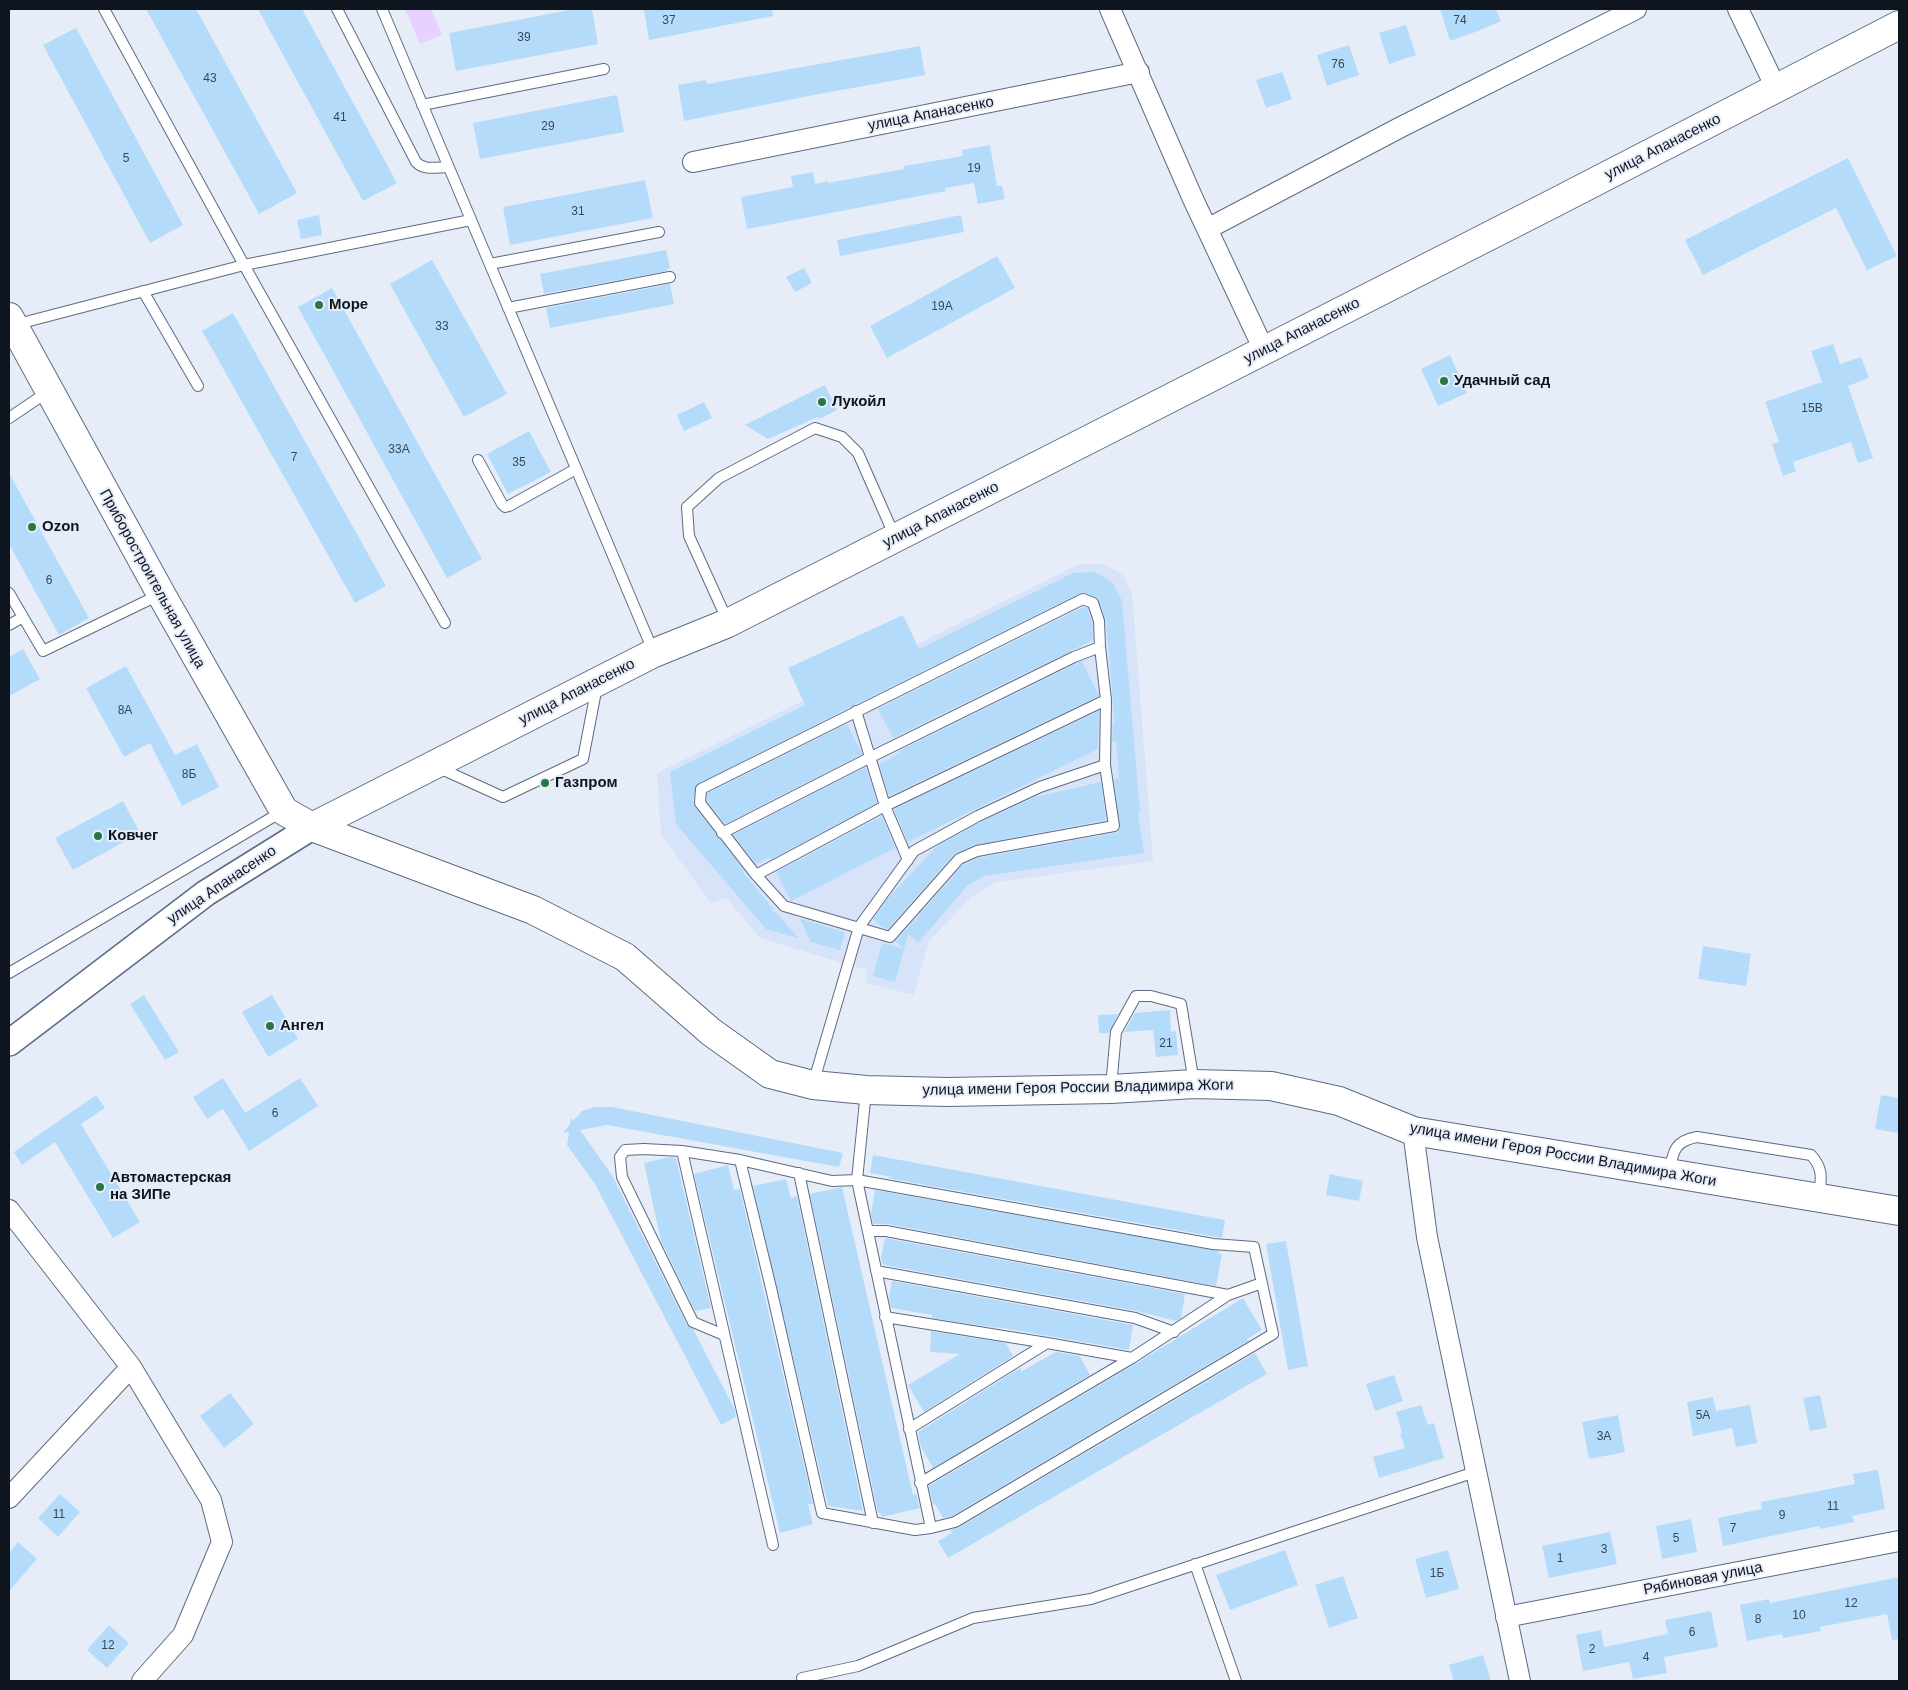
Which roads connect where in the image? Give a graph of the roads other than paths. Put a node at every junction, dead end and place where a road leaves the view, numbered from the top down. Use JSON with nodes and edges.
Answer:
{"nodes":[{"id":1,"x":104,"y":9,"type":"edge"},
{"id":2,"x":337,"y":9,"type":"edge"},
{"id":3,"x":382,"y":9,"type":"edge"},
{"id":4,"x":1110,"y":9,"type":"edge"},
{"id":5,"x":1636,"y":9,"type":"edge"},
{"id":6,"x":1738,"y":9,"type":"edge"},
{"id":7,"x":1899,"y":25,"type":"edge"},
{"id":8,"x":604,"y":68,"type":"dead end"},
{"id":9,"x":1139,"y":72,"type":"junction"},
{"id":10,"x":1776,"y":88,"type":"junction"},
{"id":11,"x":422,"y":105,"type":"junction"},
{"id":12,"x":693,"y":162,"type":"dead end"},
{"id":13,"x":448,"y":167,"type":"junction"},
{"id":14,"x":471,"y":220,"type":"junction"},
{"id":15,"x":1206,"y":229,"type":"junction"},
{"id":16,"x":659,"y":232,"type":"dead end"},
{"id":17,"x":490,"y":264,"type":"junction"},
{"id":18,"x":244,"y":265,"type":"junction"},
{"id":19,"x":670,"y":277,"type":"dead end"},
{"id":20,"x":143,"y":291,"type":"junction"},
{"id":21,"x":508,"y":308,"type":"junction"},
{"id":22,"x":11,"y":321,"type":"edge"},
{"id":23,"x":1264,"y":350,"type":"junction"},
{"id":24,"x":198,"y":386,"type":"dead end"},
{"id":25,"x":49,"y":391,"type":"junction"},
{"id":26,"x":9,"y":418,"type":"edge"},
{"id":27,"x":478,"y":460,"type":"dead end"},
{"id":28,"x":576,"y":469,"type":"junction"},
{"id":29,"x":896,"y":538,"type":"junction"},
{"id":30,"x":9,"y":593,"type":"edge"},
{"id":31,"x":161,"y":594,"type":"junction"},
{"id":32,"x":23,"y":617,"type":"junction"},
{"id":33,"x":446,"y":623,"type":"dead end"},
{"id":34,"x":728,"y":623,"type":"junction"},
{"id":35,"x":9,"y":625,"type":"edge"},
{"id":36,"x":1100,"y":647,"type":"junction"},
{"id":37,"x":654,"y":653,"type":"junction"},
{"id":38,"x":599,"y":680,"type":"junction"},
{"id":39,"x":1106,"y":700,"type":"junction"},
{"id":40,"x":856,"y":711,"type":"junction"},
{"id":41,"x":871,"y":757,"type":"junction"},
{"id":42,"x":1105,"y":765,"type":"junction"},
{"id":43,"x":434,"y":766,"type":"junction"},
{"id":44,"x":885,"y":806,"type":"junction"},
{"id":45,"x":284,"y":811,"type":"junction"},
{"id":46,"x":312,"y":827,"type":"junction"},
{"id":47,"x":722,"y":833,"type":"junction"},
{"id":48,"x":908,"y":860,"type":"junction"},
{"id":49,"x":756,"y":874,"type":"junction"},
{"id":50,"x":858,"y":927,"type":"junction"},
{"id":51,"x":9,"y":973,"type":"edge"},
{"id":52,"x":9,"y":1043,"type":"edge"},
{"id":53,"x":1194,"y":1084,"type":"junction"},
{"id":54,"x":813,"y":1085,"type":"junction"},
{"id":55,"x":1111,"y":1089,"type":"junction"},
{"id":56,"x":866,"y":1090,"type":"junction"},
{"id":57,"x":1413,"y":1131,"type":"junction"},
{"id":58,"x":682,"y":1151,"type":"junction"},
{"id":59,"x":740,"y":1160,"type":"junction"},
{"id":60,"x":799,"y":1173,"type":"junction"},
{"id":61,"x":1669,"y":1174,"type":"junction"},
{"id":62,"x":857,"y":1180,"type":"junction"},
{"id":63,"x":1819,"y":1198,"type":"junction"},
{"id":64,"x":9,"y":1210,"type":"edge"},
{"id":65,"x":1899,"y":1211,"type":"edge"},
{"id":66,"x":868,"y":1231,"type":"junction"},
{"id":67,"x":876,"y":1270,"type":"junction"},
{"id":68,"x":1262,"y":1283,"type":"junction"},
{"id":69,"x":1228,"y":1294,"type":"junction"},
{"id":70,"x":886,"y":1317,"type":"junction"},
{"id":71,"x":1174,"y":1332,"type":"junction"},
{"id":72,"x":724,"y":1335,"type":"junction"},
{"id":73,"x":1047,"y":1343,"type":"junction"},
{"id":74,"x":1132,"y":1358,"type":"junction"},
{"id":75,"x":131,"y":1367,"type":"junction"},
{"id":76,"x":909,"y":1429,"type":"junction"},
{"id":77,"x":1475,"y":1472,"type":"junction"},
{"id":78,"x":920,"y":1483,"type":"junction"},
{"id":79,"x":9,"y":1498,"type":"edge"},
{"id":80,"x":874,"y":1523,"type":"junction"},
{"id":81,"x":931,"y":1528,"type":"junction"},
{"id":82,"x":1899,"y":1541,"type":"edge"},
{"id":83,"x":772,"y":1545,"type":"dead end"},
{"id":84,"x":1195,"y":1564,"type":"junction"},
{"id":85,"x":1506,"y":1616,"type":"junction"},
{"id":86,"x":802,"y":1678,"type":"dead end"},
{"id":87,"x":142,"y":1681,"type":"edge"},
{"id":88,"x":1236,"y":1681,"type":"edge"},
{"id":89,"x":1520,"y":1681,"type":"edge"}],
"edges":[{"from":1,"to":18,"type":"lane"},
{"from":2,"to":13,"type":"lane"},
{"from":3,"to":11,"type":"lane"},
{"from":4,"to":9,"type":"street"},
{"from":5,"to":15,"type":"street"},
{"from":6,"to":10,"type":"street"},
{"from":7,"to":10,"type":"main road","name":"улица Апанасенко"},
{"from":8,"to":11,"type":"lane"},
{"from":9,"to":12,"type":"street","name":"улица Апанасенко"},
{"from":9,"to":15,"type":"street"},
{"from":10,"to":23,"type":"main road","name":"улица Апанасенко"},
{"from":11,"to":13,"type":"lane"},
{"from":13,"to":14,"type":"lane"},
{"from":14,"to":17,"type":"lane"},
{"from":14,"to":18,"type":"lane"},
{"from":15,"to":23,"type":"street"},
{"from":16,"to":17,"type":"lane"},
{"from":17,"to":21,"type":"lane"},
{"from":18,"to":20,"type":"lane"},
{"from":18,"to":33,"type":"lane"},
{"from":19,"to":21,"type":"lane"},
{"from":20,"to":22,"type":"lane"},
{"from":20,"to":24,"type":"lane"},
{"from":21,"to":28,"type":"lane"},
{"from":22,"to":25,"type":"main road","name":"Приборостроительная улица"},
{"from":23,"to":29,"type":"main road","name":"улица Апанасенко"},
{"from":25,"to":26,"type":"lane"},
{"from":25,"to":31,"type":"main road","name":"Приборостроительная улица"},
{"from":27,"to":28,"type":"lane"},
{"from":28,"to":37,"type":"lane"},
{"from":29,"to":34,"type":"main road","name":"улица Апанасенко"},
{"from":29,"to":34,"type":"lane"},
{"from":30,"to":32,"type":"lane"},
{"from":31,"to":32,"type":"lane"},
{"from":31,"to":45,"type":"main road","name":"Приборостроительная улица"},
{"from":32,"to":35,"type":"lane"},
{"from":34,"to":37,"type":"main road","name":"улица Апанасенко"},
{"from":36,"to":39,"type":"lane"},
{"from":36,"to":40,"type":"lane"},
{"from":36,"to":41,"type":"lane"},
{"from":37,"to":38,"type":"main road","name":"улица Апанасенко"},
{"from":38,"to":43,"type":"main road","name":"улица Апанасенко"},
{"from":38,"to":43,"type":"lane"},
{"from":39,"to":42,"type":"lane"},
{"from":39,"to":44,"type":"lane"},
{"from":40,"to":41,"type":"lane"},
{"from":40,"to":47,"type":"lane"},
{"from":41,"to":44,"type":"lane"},
{"from":41,"to":47,"type":"lane"},
{"from":42,"to":48,"type":"lane"},
{"from":42,"to":50,"type":"lane"},
{"from":43,"to":46,"type":"main road","name":"улица Апанасенко"},
{"from":44,"to":48,"type":"lane"},
{"from":44,"to":49,"type":"lane"},
{"from":45,"to":46,"type":"main road"},
{"from":45,"to":51,"type":"lane"},
{"from":46,"to":52,"type":"street","name":"улица Апанасенко"},
{"from":46,"to":54,"type":"main road","name":"улица имени Героя России Владимира Жоги"},
{"from":47,"to":49,"type":"lane"},
{"from":48,"to":50,"type":"lane"},
{"from":49,"to":50,"type":"lane"},
{"from":50,"to":54,"type":"lane"},
{"from":53,"to":55,"type":"main road","name":"улица имени Героя России Владимира Жоги"},
{"from":53,"to":55,"type":"lane"},
{"from":53,"to":57,"type":"main road","name":"улица имени Героя России Владимира Жоги"},
{"from":54,"to":56,"type":"main road","name":"улица имени Героя России Владимира Жоги"},
{"from":55,"to":56,"type":"main road","name":"улица имени Героя России Владимира Жоги"},
{"from":56,"to":62,"type":"lane"},
{"from":57,"to":61,"type":"main road","name":"улица имени Героя России Владимира Жоги"},
{"from":57,"to":77,"type":"street"},
{"from":58,"to":59,"type":"lane"},
{"from":58,"to":72,"type":"lane"},
{"from":58,"to":72,"type":"lane"},
{"from":59,"to":60,"type":"lane"},
{"from":59,"to":80,"type":"lane"},
{"from":60,"to":62,"type":"lane"},
{"from":60,"to":80,"type":"lane"},
{"from":61,"to":63,"type":"main road","name":"улица имени Героя России Владимира Жоги"},
{"from":61,"to":63,"type":"lane"},
{"from":62,"to":66,"type":"lane"},
{"from":62,"to":68,"type":"lane"},
{"from":63,"to":65,"type":"main road","name":"улица имени Героя России Владимира Жоги"},
{"from":64,"to":75,"type":"street"},
{"from":66,"to":67,"type":"lane"},
{"from":66,"to":69,"type":"lane"},
{"from":67,"to":70,"type":"lane"},
{"from":67,"to":71,"type":"lane"},
{"from":68,"to":69,"type":"lane"},
{"from":68,"to":81,"type":"lane"},
{"from":69,"to":71,"type":"lane"},
{"from":70,"to":73,"type":"lane"},
{"from":70,"to":76,"type":"lane"},
{"from":71,"to":74,"type":"lane"},
{"from":72,"to":83,"type":"lane"},
{"from":73,"to":74,"type":"lane"},
{"from":73,"to":76,"type":"lane"},
{"from":74,"to":78,"type":"lane"},
{"from":75,"to":79,"type":"street"},
{"from":75,"to":87,"type":"street"},
{"from":76,"to":78,"type":"lane"},
{"from":77,"to":84,"type":"lane"},
{"from":77,"to":85,"type":"street"},
{"from":78,"to":81,"type":"lane"},
{"from":80,"to":81,"type":"lane"},
{"from":82,"to":85,"type":"street","name":"Рябиновая улица"},
{"from":84,"to":86,"type":"lane"},
{"from":84,"to":88,"type":"lane"},
{"from":85,"to":89,"type":"street"}]}
